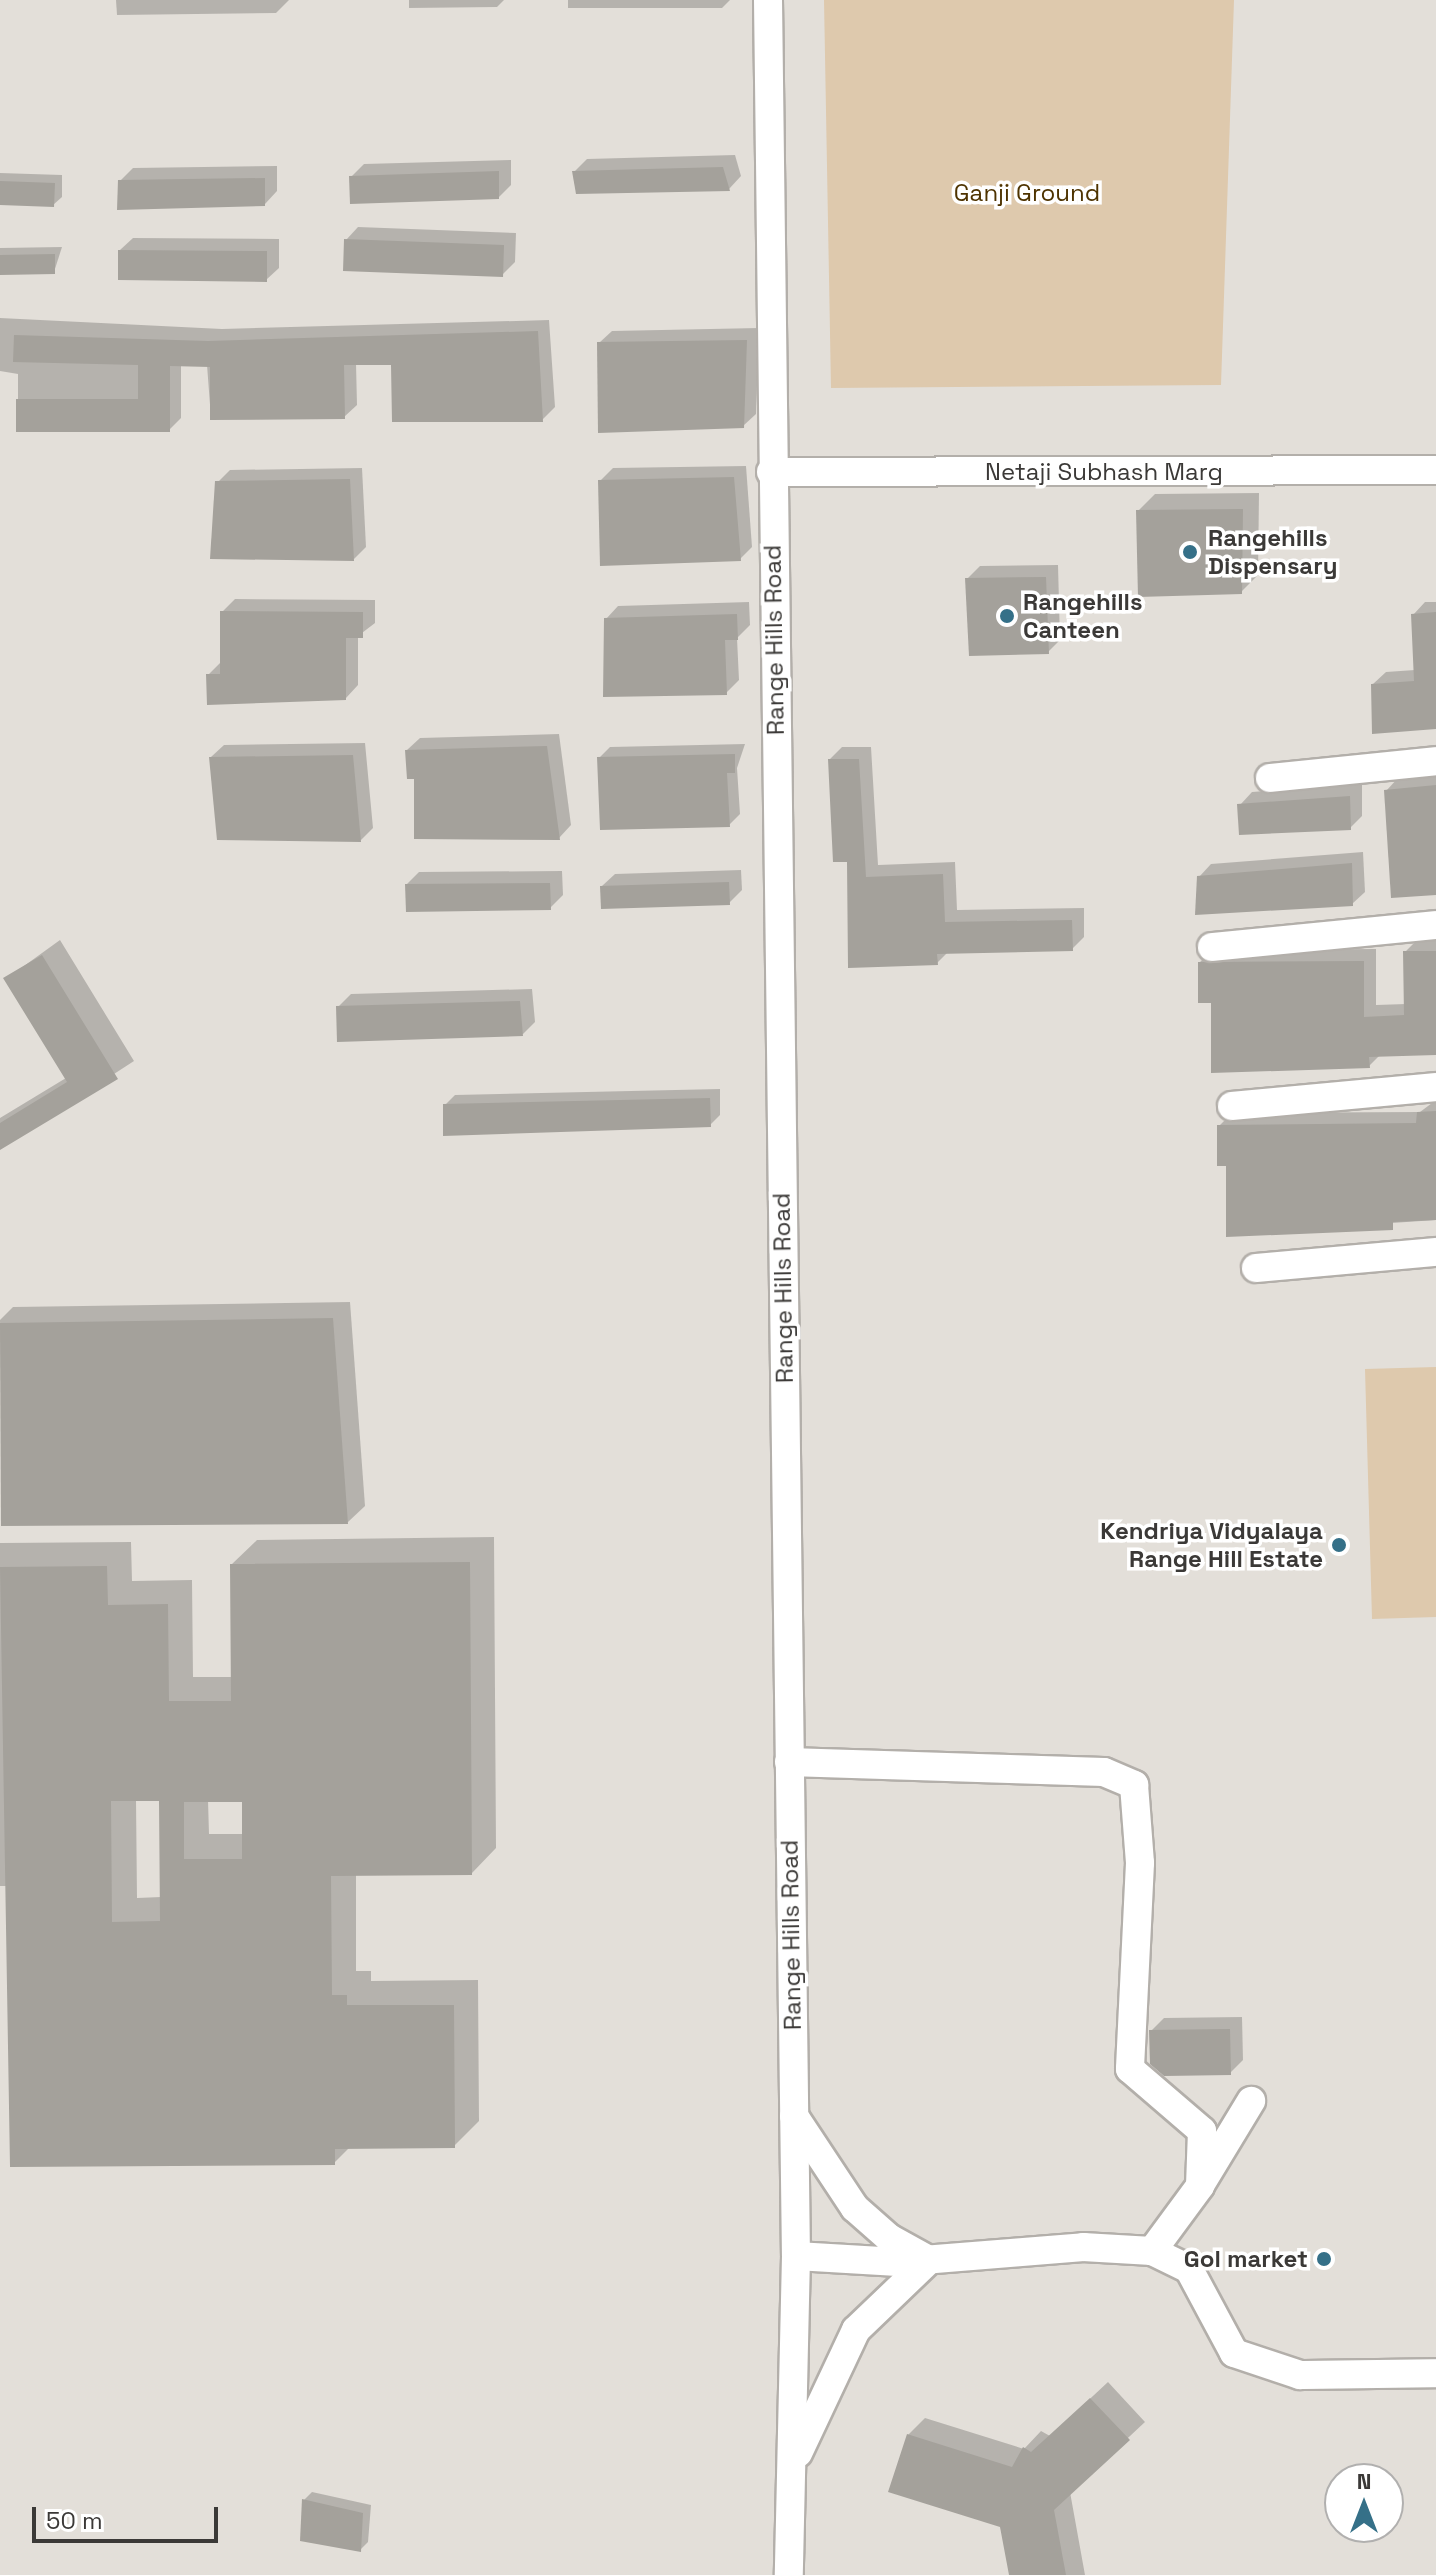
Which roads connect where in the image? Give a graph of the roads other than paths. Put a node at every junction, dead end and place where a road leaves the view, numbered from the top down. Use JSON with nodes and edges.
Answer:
{"nodes":[{"id":1,"x":768,"y":0,"type":"edge"},
{"id":2,"x":1436,"y":470,"type":"edge"},
{"id":3,"x":771,"y":472,"type":"junction"},
{"id":4,"x":1436,"y":761,"type":"edge"},
{"id":5,"x":1270,"y":778,"type":"dead end"},
{"id":6,"x":1436,"y":925,"type":"edge"},
{"id":7,"x":1212,"y":947,"type":"dead end"},
{"id":8,"x":1436,"y":1087,"type":"edge"},
{"id":9,"x":1232,"y":1106,"type":"dead end"},
{"id":10,"x":1436,"y":1252,"type":"edge"},
{"id":11,"x":1256,"y":1268,"type":"dead end"},
{"id":12,"x":789,"y":1762,"type":"junction"},
{"id":13,"x":1251,"y":2101,"type":"dead end"},
{"id":14,"x":794,"y":2116,"type":"junction"},
{"id":15,"x":1200,"y":2186,"type":"junction"},
{"id":16,"x":1152,"y":2251,"type":"junction"},
{"id":17,"x":796,"y":2256,"type":"junction"},
{"id":18,"x":929,"y":2260,"type":"junction"},
{"id":19,"x":1436,"y":2373,"type":"edge"},
{"id":20,"x":791,"y":2469,"type":"junction"},
{"id":21,"x":789,"y":2575,"type":"edge"}],
"edges":[{"from":1,"to":3,"type":"street","name":"Range Hills Road"},
{"from":2,"to":3,"type":"street","name":"Netaji Subhash Marg"},
{"from":3,"to":12,"type":"street","name":"Range Hills Road"},
{"from":4,"to":5,"type":"street"},
{"from":6,"to":7,"type":"street"},
{"from":8,"to":9,"type":"street"},
{"from":10,"to":11,"type":"street"},
{"from":12,"to":14,"type":"street","name":"Range Hills Road"},
{"from":12,"to":15,"type":"street"},
{"from":13,"to":15,"type":"street"},
{"from":14,"to":17,"type":"street","name":"Range Hills Road"},
{"from":14,"to":18,"type":"street"},
{"from":15,"to":16,"type":"street"},
{"from":16,"to":18,"type":"street"},
{"from":16,"to":19,"type":"street"},
{"from":17,"to":18,"type":"street"},
{"from":17,"to":20,"type":"street","name":"Range Hills Road"},
{"from":18,"to":20,"type":"street"},
{"from":20,"to":21,"type":"street","name":"Range Hills Road"}]}
